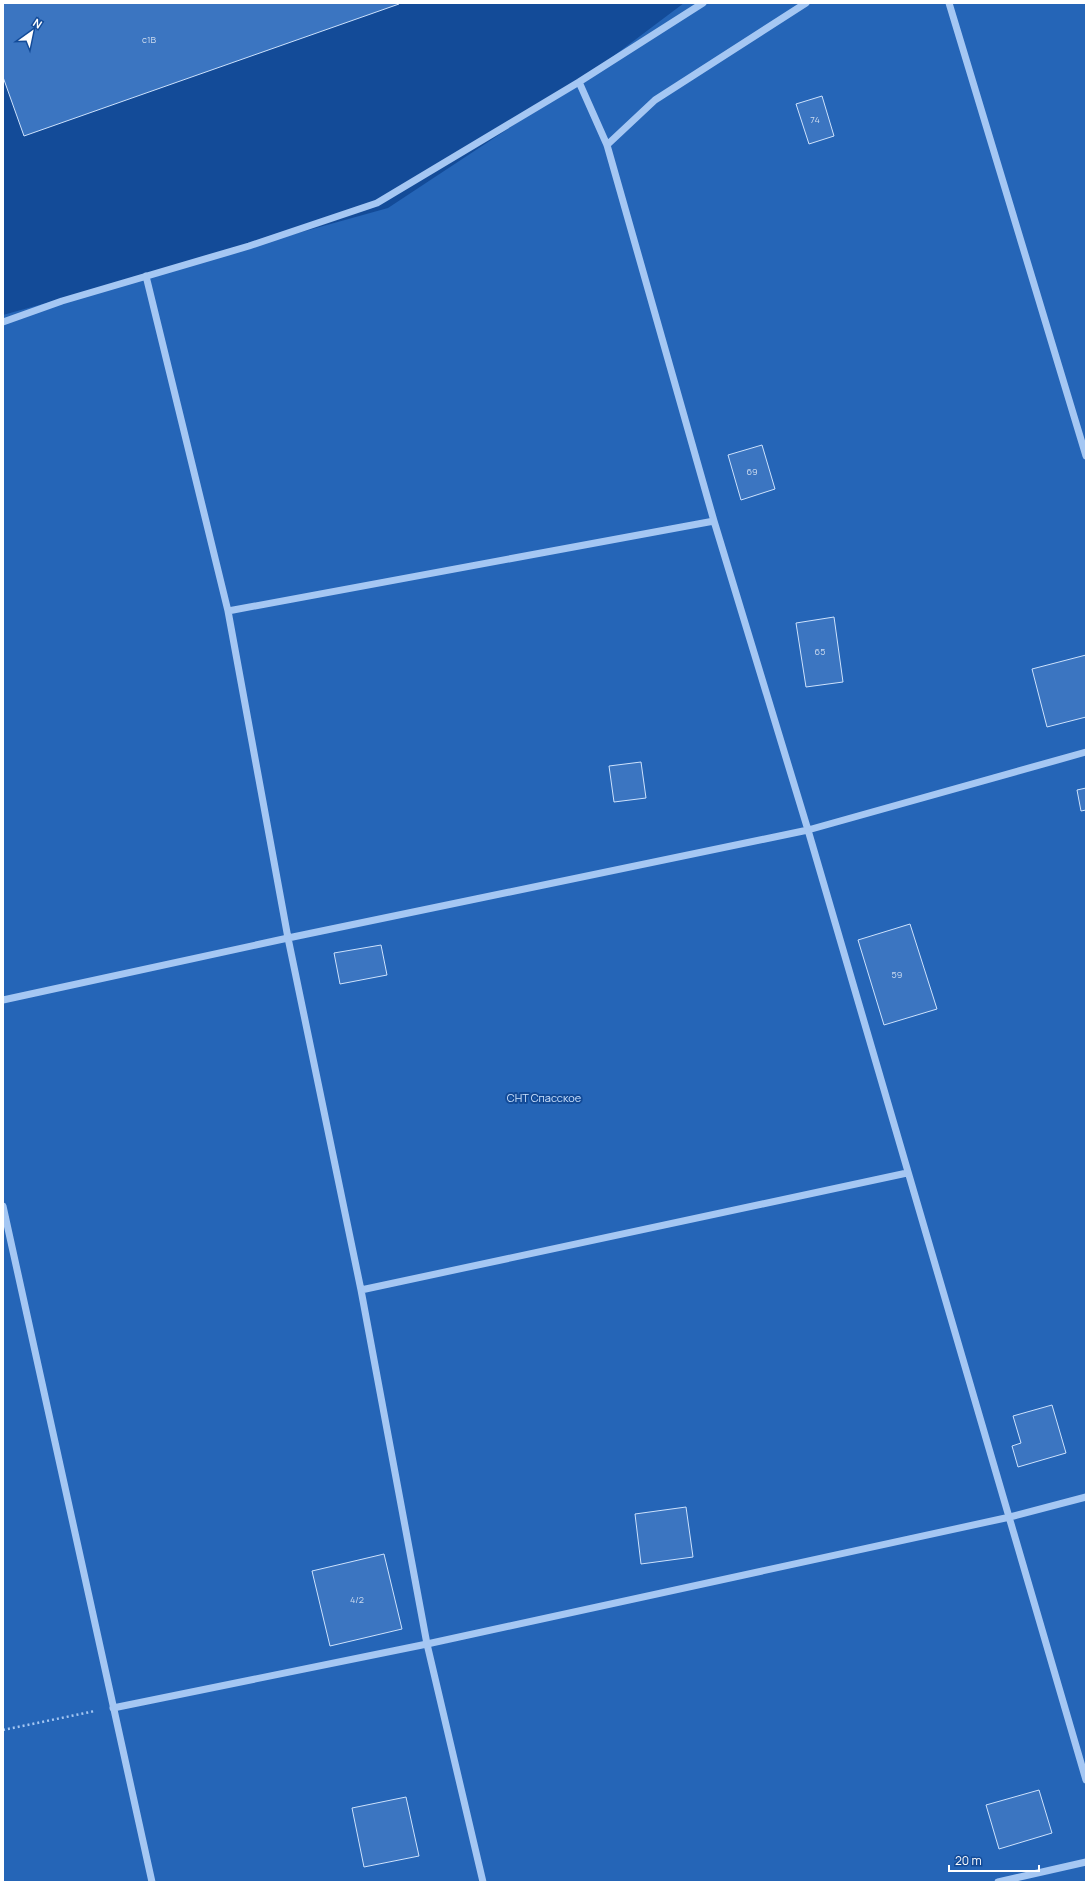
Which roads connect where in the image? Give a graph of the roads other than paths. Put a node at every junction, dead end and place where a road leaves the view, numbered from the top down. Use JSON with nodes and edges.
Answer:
{"nodes":[{"id":1,"x":703,"y":3,"type":"edge"},
{"id":2,"x":806,"y":3,"type":"edge"},
{"id":3,"x":949,"y":3,"type":"edge"},
{"id":4,"x":579,"y":82,"type":"junction"},
{"id":5,"x":607,"y":145,"type":"junction"},
{"id":6,"x":146,"y":276,"type":"junction"},
{"id":7,"x":3,"y":322,"type":"edge"},
{"id":8,"x":1086,"y":456,"type":"edge"},
{"id":9,"x":714,"y":521,"type":"junction"},
{"id":10,"x":228,"y":611,"type":"junction"},
{"id":11,"x":1086,"y":752,"type":"edge"},
{"id":12,"x":808,"y":830,"type":"junction"},
{"id":13,"x":288,"y":938,"type":"junction"},
{"id":14,"x":3,"y":1000,"type":"edge"},
{"id":15,"x":908,"y":1173,"type":"junction"},
{"id":16,"x":3,"y":1206,"type":"edge"},
{"id":17,"x":361,"y":1290,"type":"junction"},
{"id":18,"x":1086,"y":1497,"type":"edge"},
{"id":19,"x":1010,"y":1517,"type":"junction"},
{"id":20,"x":427,"y":1644,"type":"junction"},
{"id":21,"x":113,"y":1708,"type":"junction"},
{"id":22,"x":1086,"y":1780,"type":"edge"},
{"id":23,"x":1086,"y":1862,"type":"edge"},
{"id":24,"x":152,"y":1882,"type":"edge"},
{"id":25,"x":483,"y":1882,"type":"edge"},
{"id":26,"x":998,"y":1882,"type":"edge"}],
"edges":[{"from":1,"to":4,"type":"street"},
{"from":2,"to":5,"type":"street"},
{"from":3,"to":8,"type":"street"},
{"from":4,"to":5,"type":"street"},
{"from":4,"to":6,"type":"street"},
{"from":5,"to":9,"type":"street"},
{"from":6,"to":7,"type":"street"},
{"from":6,"to":10,"type":"street"},
{"from":9,"to":10,"type":"street"},
{"from":9,"to":12,"type":"street"},
{"from":10,"to":13,"type":"street"},
{"from":11,"to":12,"type":"street"},
{"from":12,"to":13,"type":"street"},
{"from":12,"to":15,"type":"street"},
{"from":13,"to":14,"type":"street"},
{"from":13,"to":17,"type":"street"},
{"from":15,"to":17,"type":"street"},
{"from":15,"to":19,"type":"street"},
{"from":16,"to":21,"type":"street"},
{"from":17,"to":20,"type":"street"},
{"from":18,"to":19,"type":"street"},
{"from":19,"to":20,"type":"street"},
{"from":19,"to":22,"type":"street"},
{"from":20,"to":21,"type":"street"},
{"from":20,"to":25,"type":"street"},
{"from":21,"to":24,"type":"street"},
{"from":23,"to":26,"type":"street"}]}
